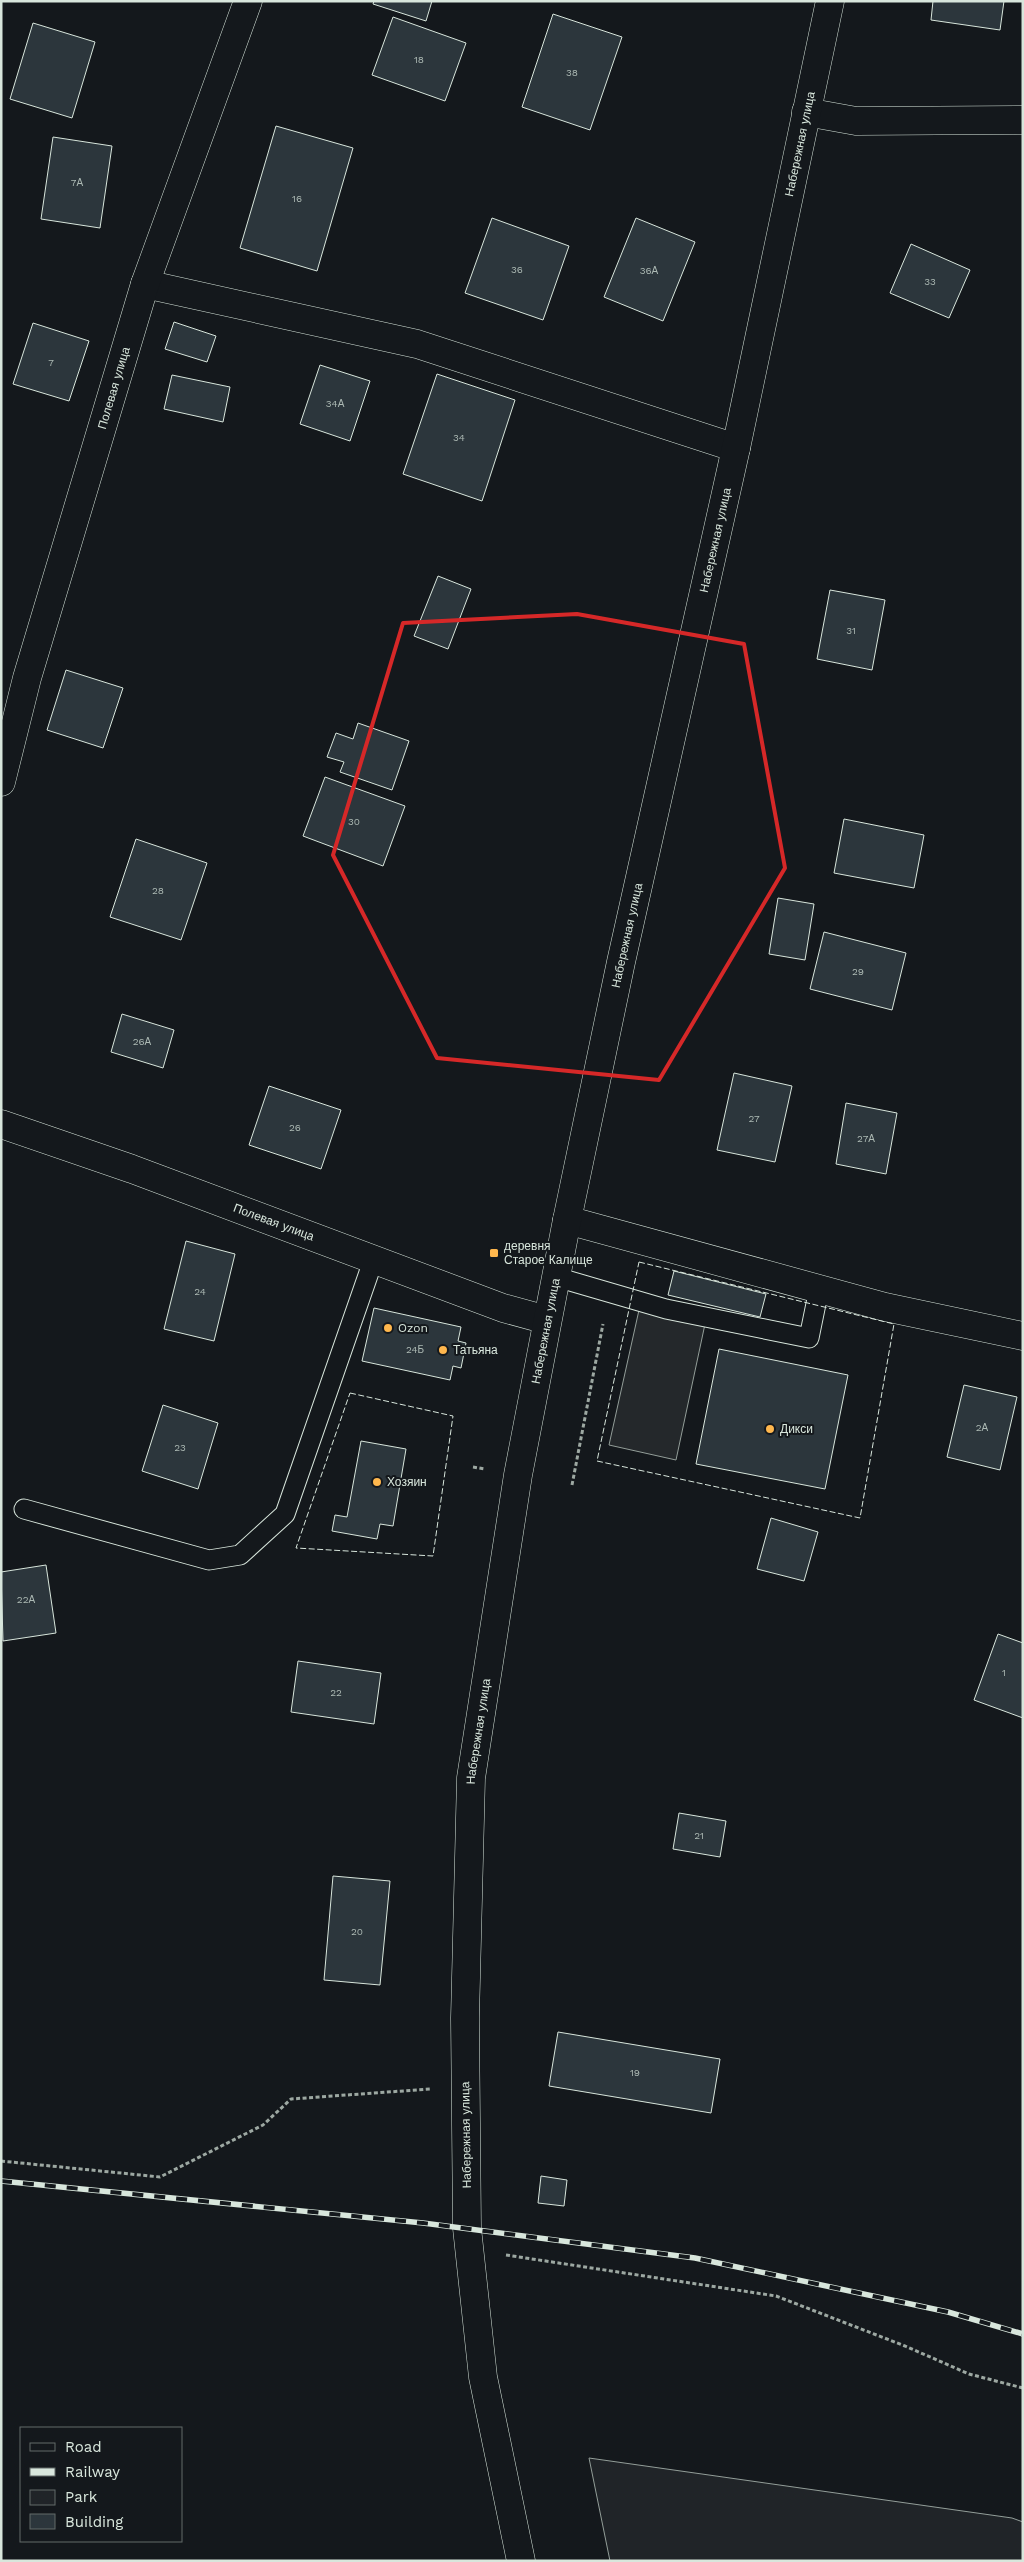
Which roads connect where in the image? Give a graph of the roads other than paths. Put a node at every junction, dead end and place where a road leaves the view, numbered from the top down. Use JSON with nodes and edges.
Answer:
{"nodes":[{"id":1,"x":248,"y":1,"type":"edge"},
{"id":2,"x":830,"y":1,"type":"edge"},
{"id":3,"x":806,"y":112,"type":"junction"},
{"id":4,"x":1023,"y":120,"type":"edge"},
{"id":5,"x":145,"y":284,"type":"junction"},
{"id":6,"x":736,"y":448,"type":"junction"},
{"id":7,"x":1,"y":782,"type":"edge"},
{"id":8,"x":1,"y":1124,"type":"edge"},
{"id":9,"x":567,"y":1220,"type":"junction"},
{"id":10,"x":373,"y":1261,"type":"junction"},
{"id":11,"x":556,"y":1277,"type":"junction"},
{"id":12,"x":819,"y":1289,"type":"junction"},
{"id":13,"x":547,"y":1320,"type":"junction"},
{"id":14,"x":1023,"y":1336,"type":"edge"},
{"id":15,"x":24,"y":1509,"type":"dead end"},
{"id":16,"x":521,"y":2561,"type":"edge"}],
"edges":[{"from":1,"to":5,"type":"street","name":"Полевая улица"},
{"from":2,"to":3,"type":"street","name":"Набережная улица"},
{"from":3,"to":4,"type":"street"},
{"from":3,"to":6,"type":"street","name":"Набережная улица"},
{"from":5,"to":6,"type":"street"},
{"from":5,"to":7,"type":"street","name":"Полевая улица"},
{"from":6,"to":9,"type":"street","name":"Набережная улица"},
{"from":8,"to":10,"type":"street","name":"Полевая улица"},
{"from":9,"to":11,"type":"street","name":"Набережная улица"},
{"from":9,"to":12,"type":"street"},
{"from":10,"to":13,"type":"street","name":"Полевая улица"},
{"from":10,"to":15,"type":"lane"},
{"from":11,"to":12,"type":"lane"},
{"from":11,"to":13,"type":"street","name":"Набережная улица"},
{"from":12,"to":14,"type":"street"},
{"from":13,"to":16,"type":"street","name":"Набережная улица"}]}
